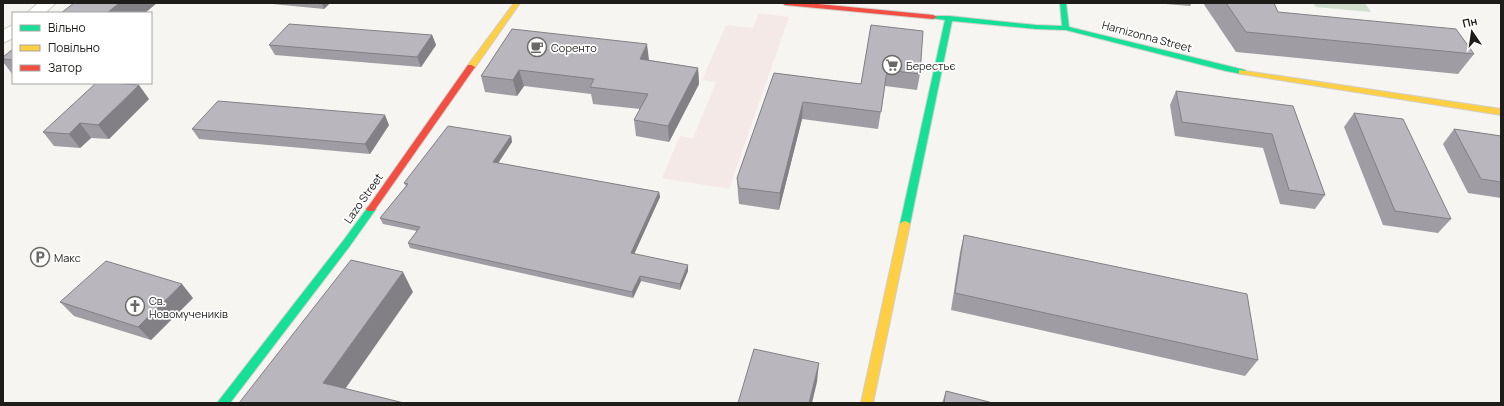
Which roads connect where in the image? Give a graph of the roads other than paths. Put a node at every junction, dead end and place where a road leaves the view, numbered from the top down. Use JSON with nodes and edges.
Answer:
{"nodes":[{"id":1,"x":48,"y":3,"type":"edge"},
{"id":2,"x":517,"y":3,"type":"edge"},
{"id":3,"x":785,"y":3,"type":"edge"},
{"id":4,"x":1063,"y":3,"type":"edge"},
{"id":5,"x":36,"y":12,"type":"edge"},
{"id":6,"x":949,"y":18,"type":"junction"},
{"id":7,"x":1066,"y":28,"type":"junction"},
{"id":8,"x":12,"y":31,"type":"edge"},
{"id":9,"x":3,"y":38,"type":"edge"},
{"id":10,"x":1501,"y":112,"type":"edge"},
{"id":11,"x":223,"y":403,"type":"edge"},
{"id":12,"x":867,"y":403,"type":"edge"}],
"edges":[{"from":1,"to":5,"type":"street"},
{"from":2,"to":11,"type":"street","name":"Lazo Street"},
{"from":3,"to":6,"type":"street","name":"Harnizonna Street"},
{"from":4,"to":7,"type":"street"},
{"from":6,"to":7,"type":"street","name":"Harnizonna Street"},
{"from":6,"to":12,"type":"street"},
{"from":7,"to":10,"type":"street","name":"Harnizonna Street"},
{"from":8,"to":9,"type":"street"}]}
